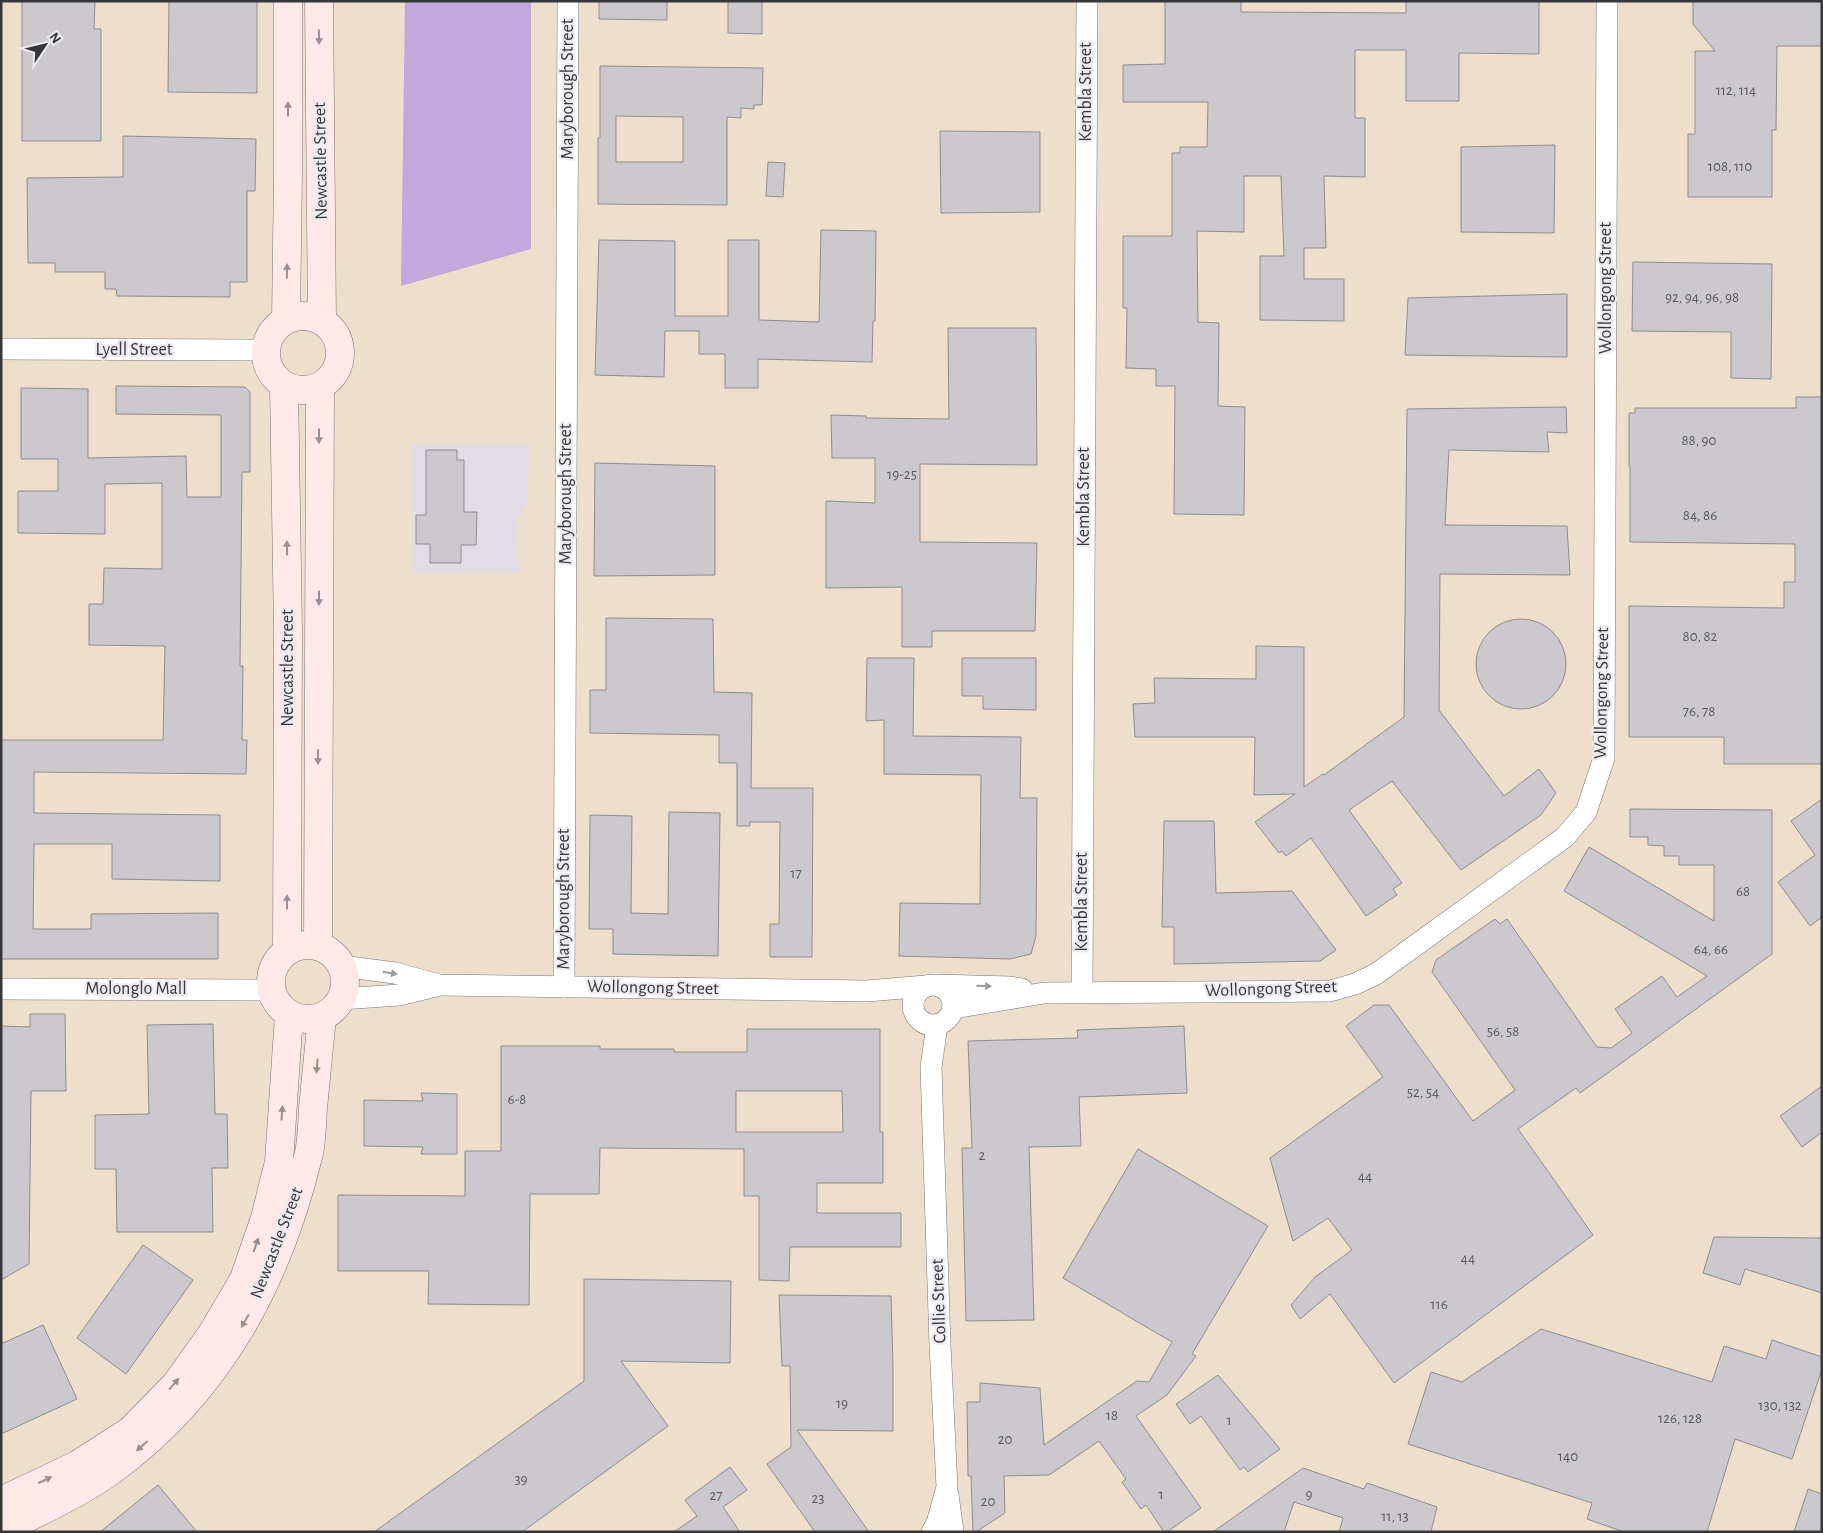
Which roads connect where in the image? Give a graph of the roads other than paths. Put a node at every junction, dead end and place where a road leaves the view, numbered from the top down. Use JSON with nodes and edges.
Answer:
{"nodes":[{"id":1,"x":288,"y":1,"type":"edge"},
{"id":2,"x":318,"y":1,"type":"edge"},
{"id":3,"x":568,"y":1,"type":"edge"},
{"id":4,"x":1087,"y":1,"type":"edge"},
{"id":5,"x":1607,"y":1,"type":"edge"},
{"id":6,"x":286,"y":320,"type":"junction"},
{"id":7,"x":322,"y":321,"type":"junction"},
{"id":8,"x":1,"y":349,"type":"edge"},
{"id":9,"x":266,"y":350,"type":"junction"},
{"id":10,"x":284,"y":385,"type":"junction"},
{"id":11,"x":320,"y":387,"type":"junction"},
{"id":12,"x":318,"y":946,"type":"junction"},
{"id":13,"x":286,"y":951,"type":"junction"},
{"id":14,"x":342,"y":966,"type":"junction"},
{"id":15,"x":439,"y":985,"type":"junction"},
{"id":16,"x":931,"y":986,"type":"junction"},
{"id":17,"x":564,"y":987,"type":"junction"},
{"id":18,"x":1,"y":989,"type":"edge"},
{"id":19,"x":271,"y":990,"type":"junction"},
{"id":20,"x":867,"y":991,"type":"junction"},
{"id":21,"x":1082,"y":992,"type":"junction"},
{"id":22,"x":1044,"y":993,"type":"junction"},
{"id":23,"x":342,"y":999,"type":"junction"},
{"id":24,"x":953,"y":1008,"type":"junction"},
{"id":25,"x":289,"y":1015,"type":"junction"},
{"id":26,"x":322,"y":1017,"type":"junction"},
{"id":27,"x":924,"y":1018,"type":"junction"},
{"id":28,"x":947,"y":1487,"type":"junction"},
{"id":29,"x":1,"y":1501,"type":"edge"},
{"id":30,"x":1,"y":1531,"type":"edge"},
{"id":31,"x":932,"y":1532,"type":"edge"},
{"id":32,"x":953,"y":1532,"type":"edge"}],
"edges":[{"from":6,"to":1,"type":"main road","name":"Newcastle Street","one_way":true},
{"from":2,"to":7,"type":"main road","name":"Newcastle Street","one_way":true},
{"from":3,"to":17,"type":"street","name":"Maryborough Street"},
{"from":4,"to":21,"type":"street","name":"Kembla Street"},
{"from":5,"to":21,"type":"street","name":"Wollongong Street"},
{"from":6,"to":7,"type":"main road"},
{"from":6,"to":9,"type":"main road"},
{"from":7,"to":11,"type":"main road"},
{"from":8,"to":9,"type":"street","name":"Lyell Street"},
{"from":9,"to":10,"type":"main road"},
{"from":10,"to":11,"type":"main road"},
{"from":13,"to":10,"type":"main road","name":"Newcastle Street","one_way":true},
{"from":11,"to":12,"type":"main road","name":"Newcastle Street","one_way":true},
{"from":12,"to":13,"type":"main road"},
{"from":12,"to":14,"type":"main road"},
{"from":13,"to":19,"type":"main road"},
{"from":14,"to":15,"type":"street","name":"Wollongong Street","one_way":true},
{"from":14,"to":23,"type":"main road"},
{"from":15,"to":17,"type":"street","name":"Wollongong Street"},
{"from":15,"to":23,"type":"street","name":"Wollongong Street"},
{"from":16,"to":20,"type":"street","name":"Wollongong Street"},
{"from":16,"to":22,"type":"street","name":"Wollongong Street","one_way":true},
{"from":16,"to":24,"type":"street"},
{"from":16,"to":27,"type":"street"},
{"from":17,"to":20,"type":"street","name":"Wollongong Street"},
{"from":18,"to":19,"type":"street","name":"Molonglo Mall"},
{"from":19,"to":25,"type":"main road"},
{"from":20,"to":27,"type":"street","name":"Wollongong Street"},
{"from":21,"to":22,"type":"street","name":"Wollongong Street"},
{"from":22,"to":24,"type":"street","name":"Wollongong Street"},
{"from":23,"to":26,"type":"main road"},
{"from":24,"to":27,"type":"street"},
{"from":25,"to":26,"type":"main road"},
{"from":29,"to":25,"type":"main road","name":"Newcastle Street","one_way":true},
{"from":26,"to":30,"type":"main road","name":"Newcastle Street","one_way":true},
{"from":27,"to":28,"type":"street","name":"Collie Street"},
{"from":28,"to":31,"type":"street","name":"Collie Street"},
{"from":28,"to":32,"type":"street"}]}
